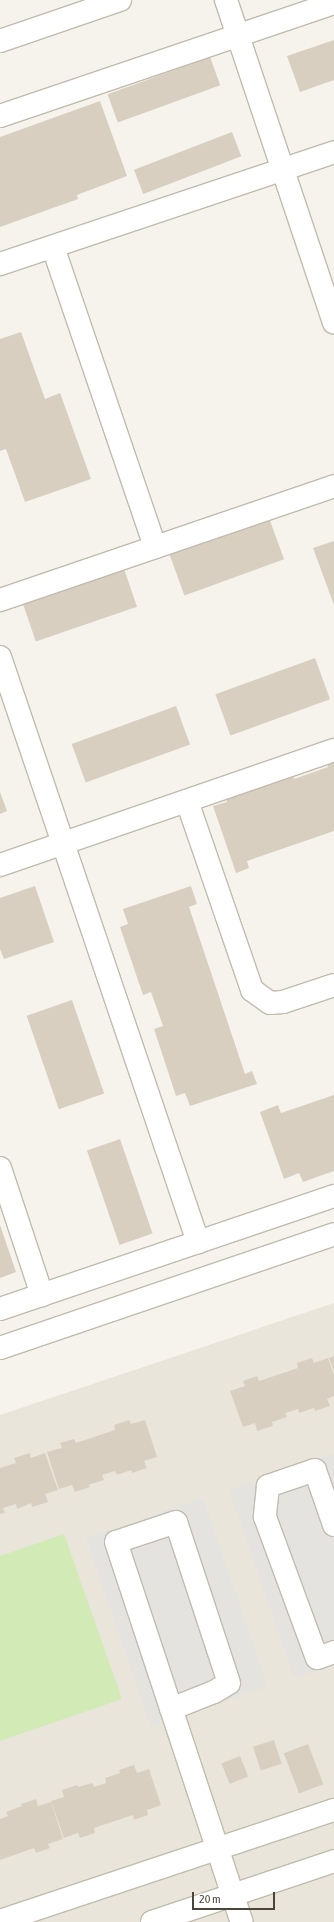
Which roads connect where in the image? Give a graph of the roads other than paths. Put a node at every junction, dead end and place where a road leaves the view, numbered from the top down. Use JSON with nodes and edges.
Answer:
{"nodes":[{"id":1,"x":120,"y":0,"type":"edge"},
{"id":2,"x":226,"y":0,"type":"edge"},
{"id":3,"x":334,"y":3,"type":"edge"},
{"id":4,"x":238,"y":35,"type":"junction"},
{"id":5,"x":0,"y":41,"type":"edge"},
{"id":6,"x":0,"y":116,"type":"edge"},
{"id":7,"x":334,"y":152,"type":"edge"},
{"id":8,"x":283,"y":169,"type":"junction"},
{"id":9,"x":53,"y":247,"type":"junction"},
{"id":10,"x":0,"y":264,"type":"edge"},
{"id":11,"x":334,"y":322,"type":"edge"},
{"id":12,"x":334,"y":486,"type":"edge"},
{"id":13,"x":155,"y":547,"type":"junction"},
{"id":14,"x":0,"y":600,"type":"edge"},
{"id":15,"x":0,"y":657,"type":"edge"},
{"id":16,"x":334,"y":750,"type":"edge"},
{"id":17,"x":187,"y":801,"type":"junction"},
{"id":18,"x":63,"y":843,"type":"junction"},
{"id":19,"x":0,"y":865,"type":"edge"},
{"id":20,"x":334,"y":985,"type":"edge"},
{"id":21,"x":0,"y":1168,"type":"edge"},
{"id":22,"x":334,"y":1196,"type":"edge"},
{"id":23,"x":334,"y":1234,"type":"edge"},
{"id":24,"x":198,"y":1242,"type":"junction"},
{"id":25,"x":42,"y":1294,"type":"junction"},
{"id":26,"x":0,"y":1309,"type":"edge"},
{"id":27,"x":0,"y":1348,"type":"edge"},
{"id":28,"x":334,"y":1524,"type":"edge"},
{"id":29,"x":334,"y":1652,"type":"edge"},
{"id":30,"x":171,"y":1709,"type":"junction"},
{"id":31,"x":334,"y":1810,"type":"edge"},
{"id":32,"x":217,"y":1849,"type":"junction"},
{"id":33,"x":334,"y":1861,"type":"edge"},
{"id":34,"x":233,"y":1895,"type":"junction"},
{"id":35,"x":0,"y":1921,"type":"edge"},
{"id":36,"x":152,"y":1922,"type":"edge"},
{"id":37,"x":242,"y":1922,"type":"edge"}],
"edges":[{"from":1,"to":5,"type":"lane"},
{"from":2,"to":4,"type":"lane"},
{"from":3,"to":4,"type":"lane"},
{"from":4,"to":6,"type":"lane"},
{"from":4,"to":8,"type":"lane"},
{"from":7,"to":8,"type":"lane"},
{"from":8,"to":9,"type":"lane"},
{"from":8,"to":11,"type":"lane"},
{"from":9,"to":10,"type":"lane"},
{"from":9,"to":13,"type":"lane"},
{"from":12,"to":13,"type":"lane"},
{"from":13,"to":14,"type":"lane"},
{"from":15,"to":18,"type":"lane"},
{"from":16,"to":17,"type":"lane"},
{"from":17,"to":18,"type":"lane"},
{"from":17,"to":20,"type":"lane"},
{"from":18,"to":19,"type":"lane"},
{"from":18,"to":24,"type":"lane"},
{"from":21,"to":25,"type":"lane"},
{"from":22,"to":24,"type":"lane"},
{"from":23,"to":27,"type":"lane"},
{"from":24,"to":25,"type":"lane"},
{"from":25,"to":26,"type":"lane"},
{"from":28,"to":29,"type":"lane"},
{"from":30,"to":30,"type":"lane"},
{"from":30,"to":32,"type":"lane"},
{"from":31,"to":32,"type":"lane"},
{"from":32,"to":34,"type":"lane"},
{"from":32,"to":35,"type":"lane"},
{"from":33,"to":34,"type":"lane"},
{"from":34,"to":36,"type":"lane"},
{"from":34,"to":37,"type":"lane"}]}
